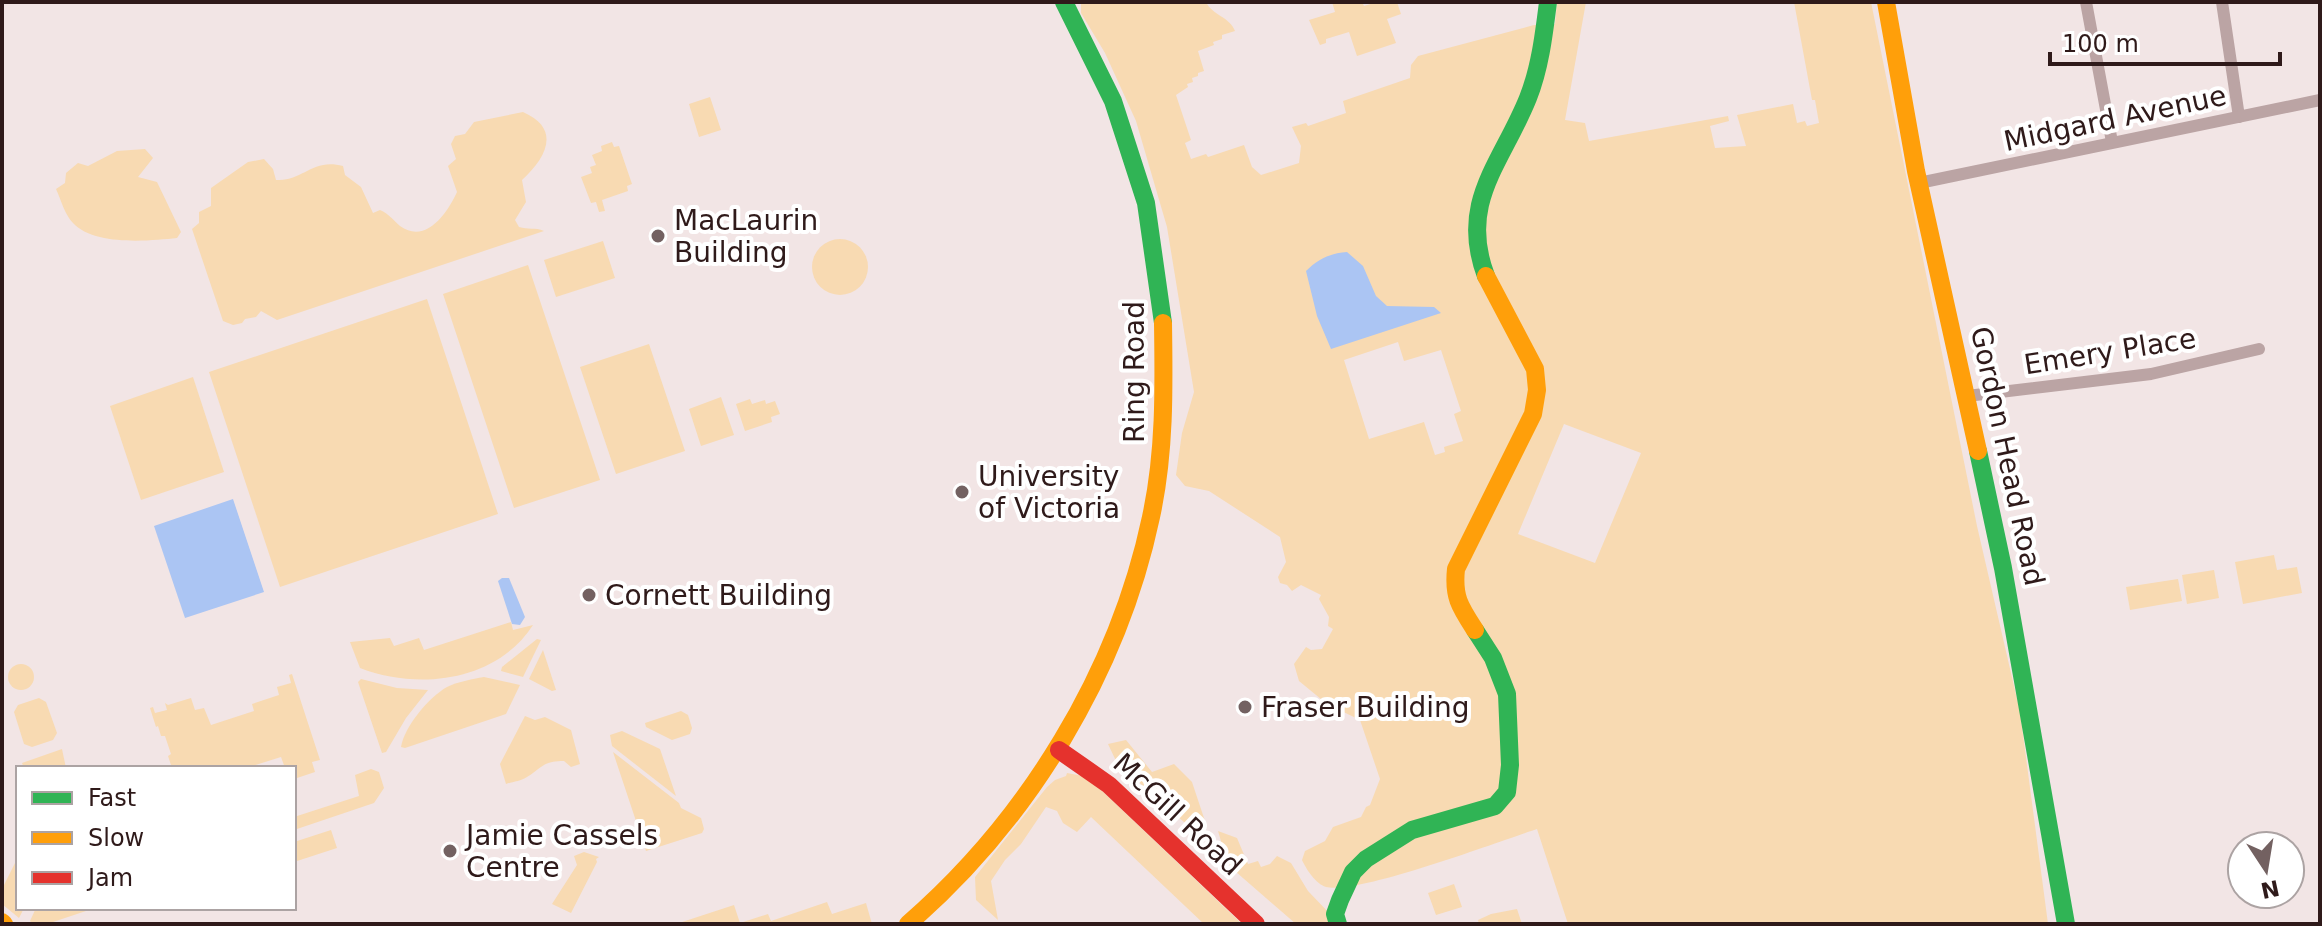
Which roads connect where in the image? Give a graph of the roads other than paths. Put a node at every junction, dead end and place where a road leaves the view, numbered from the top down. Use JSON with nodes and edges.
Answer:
{"nodes":[{"id":1,"x":1064,"y":2,"type":"edge"},
{"id":2,"x":1548,"y":2,"type":"edge"},
{"id":3,"x":1886,"y":2,"type":"edge"},
{"id":4,"x":2086,"y":2,"type":"edge"},
{"id":5,"x":2222,"y":2,"type":"edge"},
{"id":6,"x":2320,"y":100,"type":"edge"},
{"id":7,"x":2239,"y":117,"type":"junction"},
{"id":8,"x":2112,"y":142,"type":"junction"},
{"id":9,"x":1919,"y":183,"type":"junction"},
{"id":10,"x":2259,"y":349,"type":"dead end"},
{"id":11,"x":1967,"y":396,"type":"junction"},
{"id":12,"x":1059,"y":750,"type":"junction"},
{"id":13,"x":908,"y":924,"type":"edge"},
{"id":14,"x":1256,"y":924,"type":"edge"},
{"id":15,"x":1338,"y":924,"type":"edge"},
{"id":16,"x":2066,"y":924,"type":"edge"}],
"edges":[{"from":1,"to":12,"type":"street","name":"Ring Road"},
{"from":2,"to":15,"type":"street"},
{"from":3,"to":9,"type":"street","name":"Gordon Head Road"},
{"from":4,"to":8,"type":"street"},
{"from":5,"to":7,"type":"street"},
{"from":6,"to":7,"type":"street","name":"Midgard Avenue"},
{"from":7,"to":8,"type":"street","name":"Midgard Avenue"},
{"from":8,"to":9,"type":"street","name":"Midgard Avenue"},
{"from":9,"to":11,"type":"street","name":"Gordon Head Road"},
{"from":10,"to":11,"type":"street","name":"Emery Place"},
{"from":11,"to":16,"type":"street","name":"Gordon Head Road"},
{"from":12,"to":13,"type":"street","name":"Ring Road"},
{"from":12,"to":14,"type":"street","name":"McGill Road"}]}
